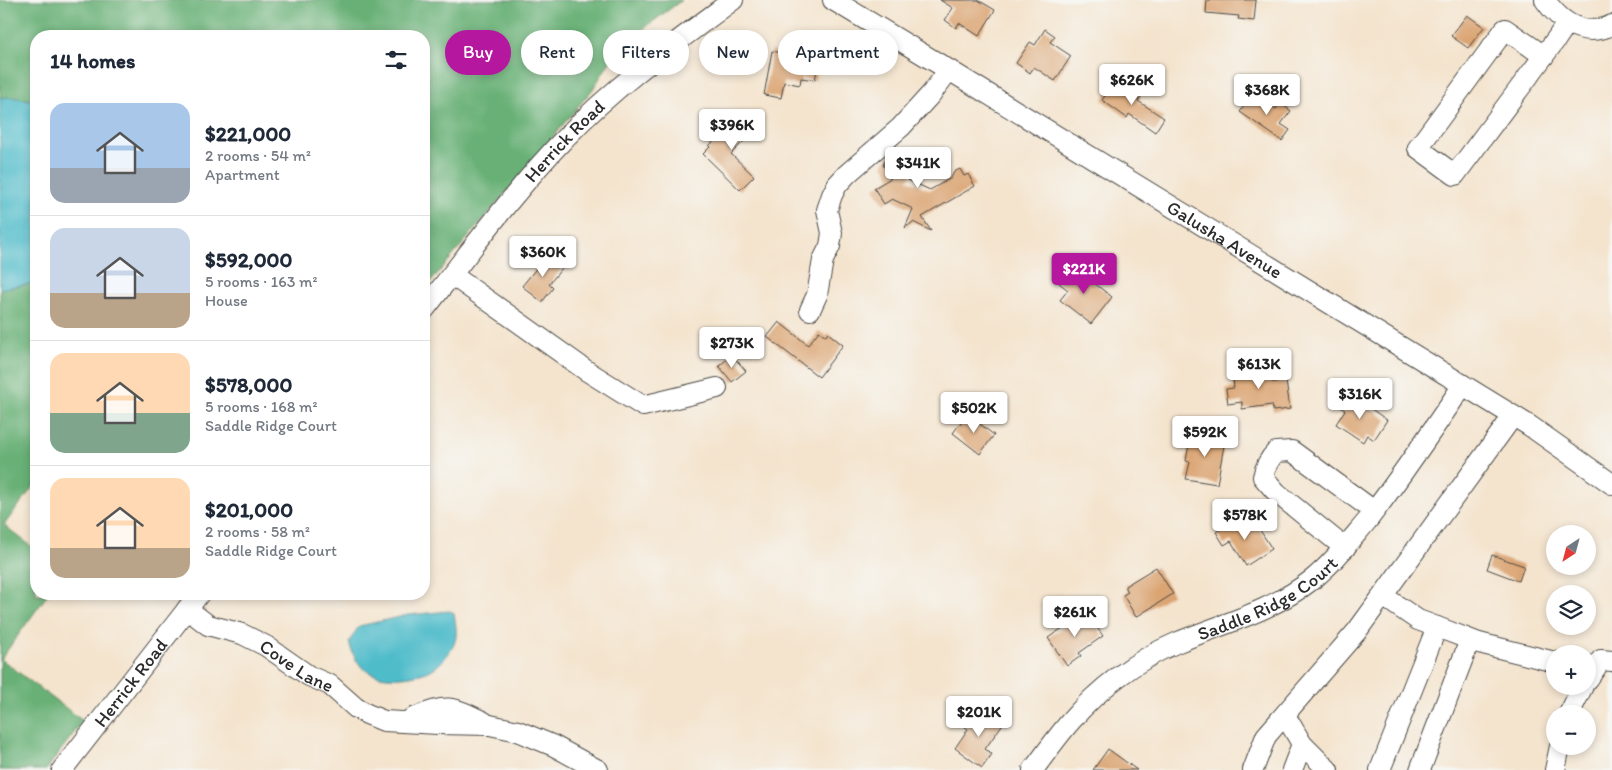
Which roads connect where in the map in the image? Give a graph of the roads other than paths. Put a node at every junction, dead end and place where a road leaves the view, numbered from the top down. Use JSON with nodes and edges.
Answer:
{"nodes":[{"id":1,"x":733,"y":0,"type":"edge"},
{"id":2,"x":833,"y":0,"type":"edge"},
{"id":3,"x":1544,"y":0,"type":"edge"},
{"id":4,"x":1567,"y":23,"type":"junction"},
{"id":5,"x":1612,"y":25,"type":"edge"},
{"id":6,"x":1544,"y":56,"type":"junction"},
{"id":7,"x":949,"y":70,"type":"junction"},
{"id":8,"x":452,"y":275,"type":"junction"},
{"id":9,"x":430,"y":302,"type":"edge"},
{"id":10,"x":810,"y":310,"type":"dead end"},
{"id":11,"x":1463,"y":385,"type":"junction"},
{"id":12,"x":717,"y":388,"type":"dead end"},
{"id":13,"x":1513,"y":416,"type":"junction"},
{"id":14,"x":1612,"y":484,"type":"edge"},
{"id":15,"x":1374,"y":511,"type":"junction"},
{"id":16,"x":1345,"y":548,"type":"junction"},
{"id":17,"x":1382,"y":596,"type":"junction"},
{"id":18,"x":193,"y":602,"type":"edge"},
{"id":19,"x":1437,"y":627,"type":"junction"},
{"id":20,"x":1470,"y":640,"type":"junction"},
{"id":21,"x":1546,"y":660,"type":"edge"},
{"id":22,"x":1612,"y":661,"type":"edge"},
{"id":23,"x":1596,"y":667,"type":"edge"},
{"id":24,"x":1285,"y":715,"type":"junction"},
{"id":25,"x":1302,"y":744,"type":"junction"},
{"id":26,"x":1558,"y":755,"type":"edge"},
{"id":27,"x":62,"y":770,"type":"edge"},
{"id":28,"x":598,"y":770,"type":"edge"},
{"id":29,"x":1033,"y":770,"type":"edge"},
{"id":30,"x":1253,"y":770,"type":"edge"},
{"id":31,"x":1292,"y":770,"type":"edge"},
{"id":32,"x":1328,"y":770,"type":"edge"},
{"id":33,"x":1380,"y":770,"type":"edge"},
{"id":34,"x":1420,"y":770,"type":"edge"},
{"id":35,"x":1555,"y":770,"type":"edge"}],
"edges":[{"from":1,"to":8,"type":"street","name":"Herrick Road"},
{"from":2,"to":7,"type":"street","name":"Galusha Avenue"},
{"from":3,"to":4,"type":"street"},
{"from":4,"to":5,"type":"street"},
{"from":4,"to":6,"type":"street"},
{"from":6,"to":6,"type":"street"},
{"from":7,"to":10,"type":"street"},
{"from":7,"to":11,"type":"street","name":"Galusha Avenue"},
{"from":8,"to":9,"type":"street","name":"Herrick Road"},
{"from":8,"to":12,"type":"street"},
{"from":11,"to":13,"type":"street","name":"Galusha Avenue"},
{"from":11,"to":15,"type":"street","name":"Saddle Ridge Court"},
{"from":13,"to":14,"type":"street","name":"Galusha Avenue"},
{"from":13,"to":17,"type":"street"},
{"from":15,"to":16,"type":"street","name":"Saddle Ridge Court"},
{"from":15,"to":16,"type":"street"},
{"from":16,"to":29,"type":"street","name":"Saddle Ridge Court"},
{"from":17,"to":19,"type":"street"},
{"from":17,"to":24,"type":"street"},
{"from":18,"to":27,"type":"street","name":"Herrick Road"},
{"from":18,"to":28,"type":"street","name":"Cove Lane"},
{"from":19,"to":20,"type":"street"},
{"from":19,"to":33,"type":"street"},
{"from":20,"to":21,"type":"street"},
{"from":20,"to":34,"type":"street"},
{"from":22,"to":23,"type":"street"},
{"from":24,"to":25,"type":"street"},
{"from":24,"to":30,"type":"street"},
{"from":25,"to":31,"type":"street"},
{"from":25,"to":32,"type":"street"},
{"from":26,"to":35,"type":"street"}]}
